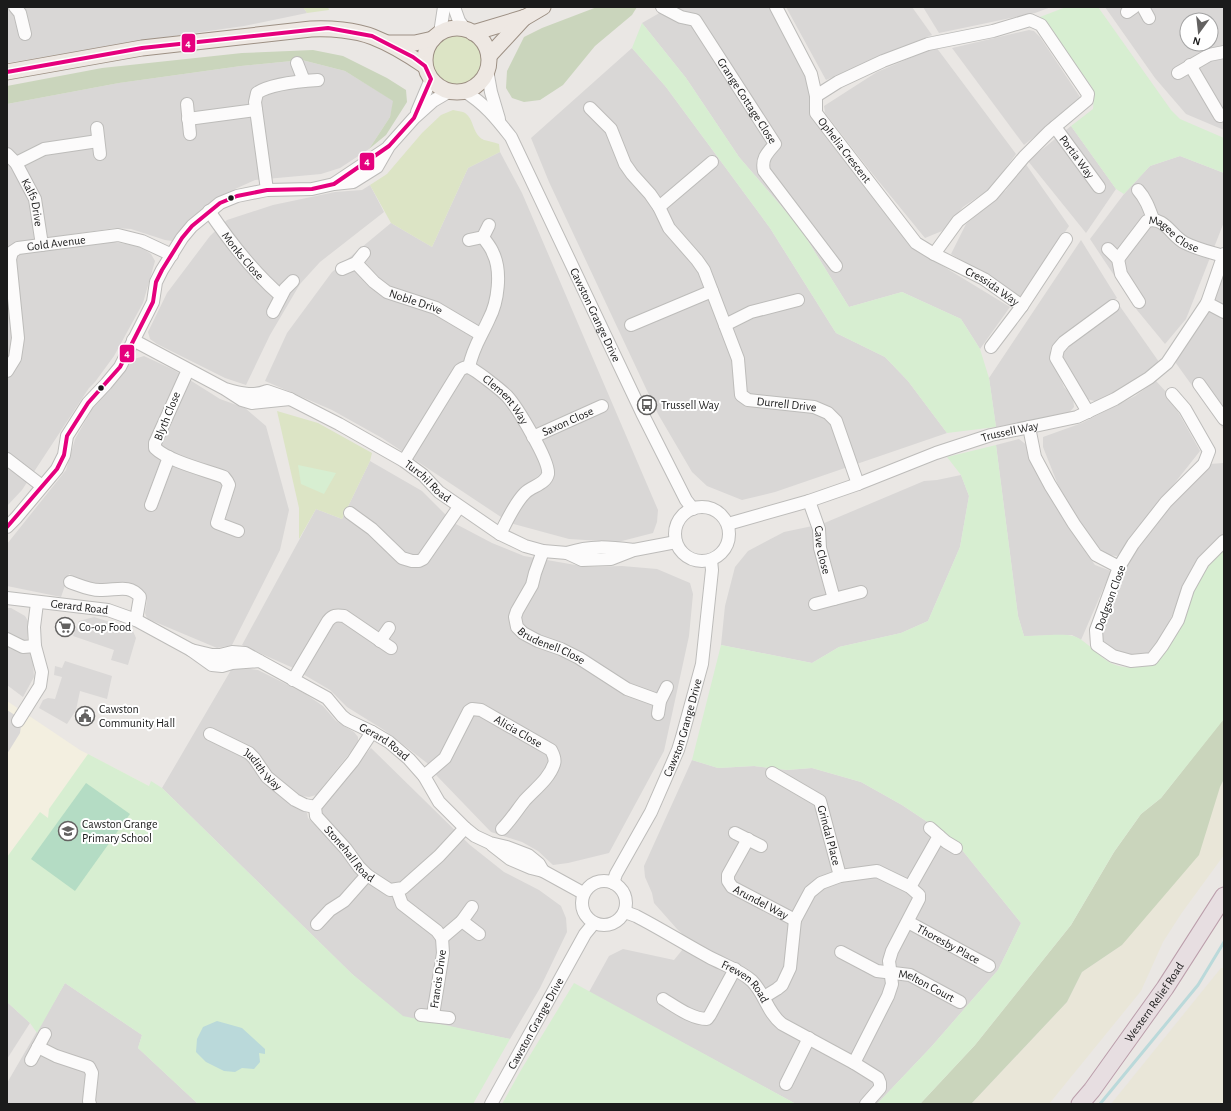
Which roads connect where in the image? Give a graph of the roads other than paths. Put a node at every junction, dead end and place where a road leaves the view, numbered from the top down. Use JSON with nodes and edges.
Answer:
{"nodes":[{"id":1,"x":15,"y":7,"type":"edge"},
{"id":2,"x":444,"y":7,"type":"edge"},
{"id":3,"x":454,"y":7,"type":"edge"},
{"id":4,"x":543,"y":7,"type":"edge"},
{"id":5,"x":662,"y":7,"type":"edge"},
{"id":6,"x":776,"y":7,"type":"edge"},
{"id":7,"x":1143,"y":7,"type":"edge"},
{"id":8,"x":526,"y":16,"type":"junction"},
{"id":9,"x":1149,"y":18,"type":"dead end"},
{"id":10,"x":469,"y":31,"type":"junction"},
{"id":11,"x":25,"y":34,"type":"dead end"},
{"id":12,"x":437,"y":36,"type":"junction"},
{"id":13,"x":386,"y":43,"type":"junction"},
{"id":14,"x":1224,"y":52,"type":"edge"},
{"id":15,"x":297,"y":63,"type":"dead end"},
{"id":16,"x":488,"y":63,"type":"junction"},
{"id":17,"x":425,"y":66,"type":"junction"},
{"id":18,"x":1190,"y":66,"type":"junction"},
{"id":19,"x":7,"y":72,"type":"edge"},
{"id":20,"x":1178,"y":72,"type":"dead end"},
{"id":21,"x":318,"y":80,"type":"dead end"},
{"id":22,"x":431,"y":80,"type":"junction"},
{"id":23,"x":304,"y":81,"type":"junction"},
{"id":24,"x":457,"y":91,"type":"junction"},
{"id":25,"x":816,"y":96,"type":"junction"},
{"id":26,"x":187,"y":104,"type":"dead end"},
{"id":27,"x":590,"y":108,"type":"dead end"},
{"id":28,"x":256,"y":110,"type":"junction"},
{"id":29,"x":1220,"y":116,"type":"dead end"},
{"id":30,"x":414,"y":118,"type":"junction"},
{"id":31,"x":188,"y":119,"type":"junction"},
{"id":32,"x":499,"y":120,"type":"junction"},
{"id":33,"x":1055,"y":127,"type":"junction"},
{"id":34,"x":97,"y":128,"type":"dead end"},
{"id":35,"x":190,"y":134,"type":"dead end"},
{"id":36,"x":98,"y":141,"type":"junction"},
{"id":37,"x":7,"y":154,"type":"edge"},
{"id":38,"x":100,"y":154,"type":"dead end"},
{"id":39,"x":712,"y":162,"type":"dead end"},
{"id":40,"x":16,"y":163,"type":"junction"},
{"id":41,"x":1099,"y":187,"type":"dead end"},
{"id":42,"x":267,"y":190,"type":"junction"},
{"id":43,"x":1138,"y":190,"type":"dead end"},
{"id":44,"x":658,"y":207,"type":"junction"},
{"id":45,"x":209,"y":211,"type":"junction"},
{"id":46,"x":1153,"y":219,"type":"junction"},
{"id":47,"x":489,"y":225,"type":"dead end"},
{"id":48,"x":483,"y":237,"type":"junction"},
{"id":49,"x":1066,"y":239,"type":"dead end"},
{"id":50,"x":469,"y":240,"type":"dead end"},
{"id":51,"x":42,"y":245,"type":"junction"},
{"id":52,"x":1108,"y":249,"type":"dead end"},
{"id":53,"x":364,"y":253,"type":"dead end"},
{"id":54,"x":934,"y":254,"type":"junction"},
{"id":55,"x":172,"y":255,"type":"junction"},
{"id":56,"x":1224,"y":255,"type":"edge"},
{"id":57,"x":1118,"y":259,"type":"junction"},
{"id":58,"x":356,"y":263,"type":"junction"},
{"id":59,"x":836,"y":266,"type":"dead end"},
{"id":60,"x":342,"y":269,"type":"dead end"},
{"id":61,"x":293,"y":281,"type":"dead end"},
{"id":62,"x":712,"y":291,"type":"junction"},
{"id":63,"x":281,"y":296,"type":"junction"},
{"id":64,"x":10,"y":298,"type":"edge"},
{"id":65,"x":798,"y":300,"type":"dead end"},
{"id":66,"x":1139,"y":302,"type":"dead end"},
{"id":67,"x":1207,"y":303,"type":"junction"},
{"id":68,"x":1022,"y":306,"type":"junction"},
{"id":69,"x":1113,"y":306,"type":"dead end"},
{"id":70,"x":273,"y":312,"type":"dead end"},
{"id":71,"x":1224,"y":312,"type":"edge"},
{"id":72,"x":631,"y":325,"type":"dead end"},
{"id":73,"x":725,"y":325,"type":"junction"},
{"id":74,"x":480,"y":334,"type":"junction"},
{"id":75,"x":133,"y":340,"type":"junction"},
{"id":76,"x":991,"y":347,"type":"dead end"},
{"id":77,"x":469,"y":368,"type":"junction"},
{"id":78,"x":188,"y":370,"type":"junction"},
{"id":79,"x":7,"y":371,"type":"edge"},
{"id":80,"x":1199,"y":384,"type":"dead end"},
{"id":81,"x":1172,"y":394,"type":"dead end"},
{"id":82,"x":602,"y":406,"type":"dead end"},
{"id":83,"x":1088,"y":412,"type":"junction"},
{"id":84,"x":1224,"y":419,"type":"edge"},
{"id":85,"x":1029,"y":427,"type":"junction"},
{"id":86,"x":533,"y":437,"type":"junction"},
{"id":87,"x":168,"y":457,"type":"junction"},
{"id":88,"x":7,"y":460,"type":"edge"},
{"id":89,"x":404,"y":461,"type":"junction"},
{"id":90,"x":858,"y":484,"type":"junction"},
{"id":91,"x":42,"y":486,"type":"junction"},
{"id":92,"x":809,"y":501,"type":"junction"},
{"id":93,"x":151,"y":505,"type":"dead end"},
{"id":94,"x":459,"y":507,"type":"junction"},
{"id":95,"x":693,"y":509,"type":"junction"},
{"id":96,"x":350,"y":513,"type":"dead end"},
{"id":97,"x":728,"y":524,"type":"junction"},
{"id":98,"x":7,"y":527,"type":"edge"},
{"id":99,"x":238,"y":531,"type":"dead end"},
{"id":100,"x":500,"y":534,"type":"junction"},
{"id":101,"x":1224,"y":541,"type":"edge"},
{"id":102,"x":676,"y":542,"type":"junction"},
{"id":103,"x":543,"y":551,"type":"junction"},
{"id":104,"x":711,"y":560,"type":"junction"},
{"id":105,"x":1120,"y":567,"type":"junction"},
{"id":106,"x":70,"y":582,"type":"dead end"},
{"id":107,"x":861,"y":592,"type":"dead end"},
{"id":108,"x":7,"y":598,"type":"edge"},
{"id":109,"x":834,"y":599,"type":"junction"},
{"id":110,"x":37,"y":603,"type":"junction"},
{"id":111,"x":815,"y":604,"type":"dead end"},
{"id":112,"x":136,"y":620,"type":"junction"},
{"id":113,"x":389,"y":628,"type":"dead end"},
{"id":114,"x":7,"y":640,"type":"edge"},
{"id":115,"x":380,"y":641,"type":"junction"},
{"id":116,"x":35,"y":646,"type":"junction"},
{"id":117,"x":391,"y":648,"type":"dead end"},
{"id":118,"x":293,"y":680,"type":"junction"},
{"id":119,"x":667,"y":686,"type":"dead end"},
{"id":120,"x":660,"y":701,"type":"junction"},
{"id":121,"x":658,"y":714,"type":"dead end"},
{"id":122,"x":18,"y":721,"type":"dead end"},
{"id":123,"x":372,"y":732,"type":"junction"},
{"id":124,"x":210,"y":734,"type":"dead end"},
{"id":125,"x":772,"y":774,"type":"dead end"},
{"id":126,"x":424,"y":776,"type":"junction"},
{"id":127,"x":315,"y":807,"type":"junction"},
{"id":128,"x":465,"y":828,"type":"junction"},
{"id":129,"x":502,"y":829,"type":"dead end"},
{"id":130,"x":735,"y":833,"type":"dead end"},
{"id":131,"x":748,"y":839,"type":"junction"},
{"id":132,"x":761,"y":846,"type":"dead end"},
{"id":133,"x":956,"y":848,"type":"dead end"},
{"id":134,"x":367,"y":875,"type":"junction"},
{"id":135,"x":840,"y":876,"type":"junction"},
{"id":136,"x":613,"y":883,"type":"junction"},
{"id":137,"x":910,"y":887,"type":"junction"},
{"id":138,"x":397,"y":890,"type":"junction"},
{"id":139,"x":584,"y":893,"type":"junction"},
{"id":140,"x":1224,"y":896,"type":"edge"},
{"id":141,"x":472,"y":907,"type":"dead end"},
{"id":142,"x":624,"y":912,"type":"junction"},
{"id":143,"x":795,"y":920,"type":"junction"},
{"id":144,"x":462,"y":921,"type":"junction"},
{"id":145,"x":908,"y":922,"type":"junction"},
{"id":146,"x":594,"y":923,"type":"junction"},
{"id":147,"x":317,"y":924,"type":"dead end"},
{"id":148,"x":479,"y":934,"type":"dead end"},
{"id":149,"x":442,"y":938,"type":"junction"},
{"id":150,"x":842,"y":952,"type":"dead end"},
{"id":151,"x":989,"y":966,"type":"dead end"},
{"id":152,"x":735,"y":969,"type":"junction"},
{"id":153,"x":891,"y":973,"type":"junction"},
{"id":154,"x":764,"y":997,"type":"junction"},
{"id":155,"x":663,"y":999,"type":"dead end"},
{"id":156,"x":960,"y":1002,"type":"dead end"},
{"id":157,"x":449,"y":1018,"type":"dead end"},
{"id":158,"x":45,"y":1034,"type":"dead end"},
{"id":159,"x":809,"y":1038,"type":"junction"},
{"id":160,"x":38,"y":1047,"type":"junction"},
{"id":161,"x":31,"y":1060,"type":"dead end"},
{"id":162,"x":854,"y":1063,"type":"junction"},
{"id":163,"x":786,"y":1084,"type":"dead end"},
{"id":164,"x":90,"y":1104,"type":"edge"},
{"id":165,"x":490,"y":1104,"type":"edge"},
{"id":166,"x":866,"y":1104,"type":"edge"},
{"id":167,"x":1080,"y":1104,"type":"edge"}],
"edges":[{"from":1,"to":11,"type":"street"},
{"from":2,"to":12,"type":"street"},
{"from":3,"to":10,"type":"street"},
{"from":4,"to":8,"type":"main road"},
{"from":5,"to":59,"type":"street","name":"Grange Cottage Close"},
{"from":6,"to":25,"type":"street","name":"Ophelia Crescent"},
{"from":7,"to":9,"type":"street"},
{"from":8,"to":10,"type":"main road"},
{"from":8,"to":16,"type":"main road"},
{"from":10,"to":12,"type":"main road"},
{"from":10,"to":16,"type":"main road"},
{"from":12,"to":13,"type":"main road"},
{"from":12,"to":17,"type":"main road"},
{"from":13,"to":17,"type":"main road"},
{"from":13,"to":19,"type":"main road"},
{"from":14,"to":18,"type":"street"},
{"from":15,"to":23,"type":"street"},
{"from":16,"to":24,"type":"main road"},
{"from":16,"to":32,"type":"street","name":"Cawston Grange Drive"},
{"from":17,"to":22,"type":"main road"},
{"from":18,"to":20,"type":"street"},
{"from":18,"to":29,"type":"street"},
{"from":21,"to":23,"type":"street"},
{"from":22,"to":24,"type":"main road"},
{"from":22,"to":30,"type":"street"},
{"from":23,"to":28,"type":"street"},
{"from":24,"to":30,"type":"street"},
{"from":24,"to":32,"type":"street","name":"Cawston Grange Drive"},
{"from":25,"to":33,"type":"street"},
{"from":25,"to":54,"type":"street","name":"Ophelia Crescent"},
{"from":26,"to":31,"type":"street"},
{"from":27,"to":44,"type":"street","name":"Durrell Drive"},
{"from":28,"to":31,"type":"street"},
{"from":28,"to":42,"type":"street"},
{"from":30,"to":42,"type":"street"},
{"from":31,"to":35,"type":"street"},
{"from":32,"to":95,"type":"street","name":"Cawston Grange Drive"},
{"from":33,"to":41,"type":"street","name":"Portia Way"},
{"from":33,"to":54,"type":"street"},
{"from":34,"to":36,"type":"street"},
{"from":36,"to":38,"type":"street"},
{"from":36,"to":40,"type":"street","name":"Kalfs Drive"},
{"from":37,"to":40,"type":"street","name":"Kalfs Drive"},
{"from":39,"to":44,"type":"street"},
{"from":40,"to":51,"type":"street","name":"Kalfs Drive"},
{"from":42,"to":45,"type":"street"},
{"from":43,"to":46,"type":"street"},
{"from":44,"to":62,"type":"street","name":"Durrell Drive"},
{"from":45,"to":55,"type":"street"},
{"from":45,"to":63,"type":"street","name":"Monks Close"},
{"from":46,"to":56,"type":"street","name":"Magee Close"},
{"from":46,"to":57,"type":"street","name":"Magee Close"},
{"from":47,"to":48,"type":"street"},
{"from":48,"to":50,"type":"street"},
{"from":48,"to":74,"type":"street"},
{"from":49,"to":68,"type":"street","name":"Cressida Way"},
{"from":51,"to":55,"type":"street","name":"Gold Avenue"},
{"from":51,"to":64,"type":"street","name":"Gold Avenue"},
{"from":52,"to":57,"type":"street"},
{"from":53,"to":58,"type":"street"},
{"from":54,"to":68,"type":"street","name":"Cressida Way"},
{"from":55,"to":75,"type":"street"},
{"from":56,"to":67,"type":"street","name":"Trussell Way"},
{"from":57,"to":66,"type":"street"},
{"from":58,"to":60,"type":"street"},
{"from":58,"to":74,"type":"street","name":"Noble Drive"},
{"from":61,"to":63,"type":"street"},
{"from":62,"to":72,"type":"street"},
{"from":62,"to":73,"type":"street","name":"Durrell Drive"},
{"from":63,"to":70,"type":"street"},
{"from":64,"to":79,"type":"street","name":"Gold Avenue"},
{"from":65,"to":73,"type":"street"},
{"from":67,"to":71,"type":"street"},
{"from":67,"to":83,"type":"street","name":"Trussell Way"},
{"from":68,"to":76,"type":"street"},
{"from":69,"to":83,"type":"street"},
{"from":73,"to":90,"type":"street","name":"Durrell Drive"},
{"from":74,"to":77,"type":"street"},
{"from":75,"to":78,"type":"street","name":"Turchil Road"},
{"from":75,"to":91,"type":"street"},
{"from":77,"to":86,"type":"street","name":"Clement Way"},
{"from":77,"to":89,"type":"street","name":"Clement Way"},
{"from":78,"to":87,"type":"street","name":"Blyth Close"},
{"from":78,"to":89,"type":"street","name":"Turchil Road"},
{"from":80,"to":84,"type":"street"},
{"from":81,"to":105,"type":"street","name":"Dodgson Close"},
{"from":82,"to":86,"type":"street","name":"Saxon Close"},
{"from":83,"to":85,"type":"street","name":"Trussell Way"},
{"from":85,"to":90,"type":"street","name":"Trussell Way"},
{"from":85,"to":105,"type":"street"},
{"from":86,"to":100,"type":"street","name":"Clement Way"},
{"from":87,"to":93,"type":"street","name":"Blyth Close"},
{"from":87,"to":99,"type":"street","name":"Blyth Close"},
{"from":88,"to":91,"type":"street"},
{"from":89,"to":94,"type":"street","name":"Turchil Road"},
{"from":90,"to":92,"type":"street","name":"Trussell Way"},
{"from":91,"to":98,"type":"street"},
{"from":92,"to":97,"type":"street","name":"Trussell Way"},
{"from":92,"to":109,"type":"street","name":"Cave Close"},
{"from":94,"to":96,"type":"street"},
{"from":94,"to":100,"type":"street","name":"Turchil Road"},
{"from":95,"to":97,"type":"street"},
{"from":95,"to":102,"type":"street"},
{"from":97,"to":104,"type":"street"},
{"from":100,"to":103,"type":"street","name":"Turchil Road"},
{"from":101,"to":105,"type":"street","name":"Dodgson Close"},
{"from":102,"to":103,"type":"street","name":"Turchil Road"},
{"from":102,"to":104,"type":"street"},
{"from":103,"to":120,"type":"street","name":"Brudenell Close"},
{"from":104,"to":136,"type":"street","name":"Cawston Grange Drive"},
{"from":106,"to":112,"type":"street"},
{"from":107,"to":109,"type":"street"},
{"from":108,"to":110,"type":"street","name":"Gerard Road"},
{"from":109,"to":111,"type":"street"},
{"from":110,"to":112,"type":"street","name":"Gerard Road"},
{"from":110,"to":116,"type":"street"},
{"from":112,"to":118,"type":"street","name":"Gerard Road"},
{"from":113,"to":115,"type":"street"},
{"from":114,"to":116,"type":"street"},
{"from":115,"to":117,"type":"street"},
{"from":115,"to":118,"type":"street"},
{"from":116,"to":122,"type":"street"},
{"from":118,"to":123,"type":"street","name":"Gerard Road"},
{"from":119,"to":120,"type":"street"},
{"from":120,"to":121,"type":"street"},
{"from":123,"to":126,"type":"street","name":"Gerard Road"},
{"from":123,"to":127,"type":"street"},
{"from":124,"to":127,"type":"street","name":"Judith Way"},
{"from":125,"to":135,"type":"street","name":"Grindal Place"},
{"from":126,"to":128,"type":"street","name":"Gerard Road"},
{"from":126,"to":129,"type":"street","name":"Alicia Close"},
{"from":127,"to":134,"type":"street","name":"Stonehall Road"},
{"from":128,"to":138,"type":"street"},
{"from":128,"to":139,"type":"street","name":"Gerard Road"},
{"from":130,"to":131,"type":"street"},
{"from":131,"to":132,"type":"street"},
{"from":131,"to":143,"type":"street","name":"Arundel Way"},
{"from":133,"to":137,"type":"street"},
{"from":134,"to":138,"type":"street","name":"Stonehall Road"},
{"from":134,"to":147,"type":"street"},
{"from":135,"to":137,"type":"street"},
{"from":135,"to":143,"type":"street"},
{"from":136,"to":139,"type":"street"},
{"from":136,"to":142,"type":"street"},
{"from":137,"to":145,"type":"street"},
{"from":138,"to":149,"type":"street","name":"Francis Drive"},
{"from":139,"to":146,"type":"street"},
{"from":140,"to":167,"type":"highway","name":"Western Relief Road"},
{"from":141,"to":144,"type":"street"},
{"from":142,"to":146,"type":"street"},
{"from":142,"to":152,"type":"street","name":"Frewen Road"},
{"from":143,"to":154,"type":"street"},
{"from":144,"to":148,"type":"street"},
{"from":144,"to":149,"type":"street"},
{"from":145,"to":151,"type":"street","name":"Thoresby Place"},
{"from":145,"to":153,"type":"street"},
{"from":146,"to":165,"type":"street","name":"Cawston Grange Drive"},
{"from":149,"to":157,"type":"street","name":"Francis Drive"},
{"from":150,"to":153,"type":"street","name":"Melton Court"},
{"from":152,"to":154,"type":"street","name":"Frewen Road"},
{"from":152,"to":155,"type":"street"},
{"from":153,"to":156,"type":"street","name":"Melton Court"},
{"from":153,"to":162,"type":"street"},
{"from":154,"to":159,"type":"street","name":"Frewen Road"},
{"from":158,"to":160,"type":"street"},
{"from":159,"to":162,"type":"street","name":"Frewen Road"},
{"from":159,"to":163,"type":"street"},
{"from":160,"to":161,"type":"street"},
{"from":160,"to":164,"type":"street"},
{"from":162,"to":166,"type":"street","name":"Frewen Road"}]}
